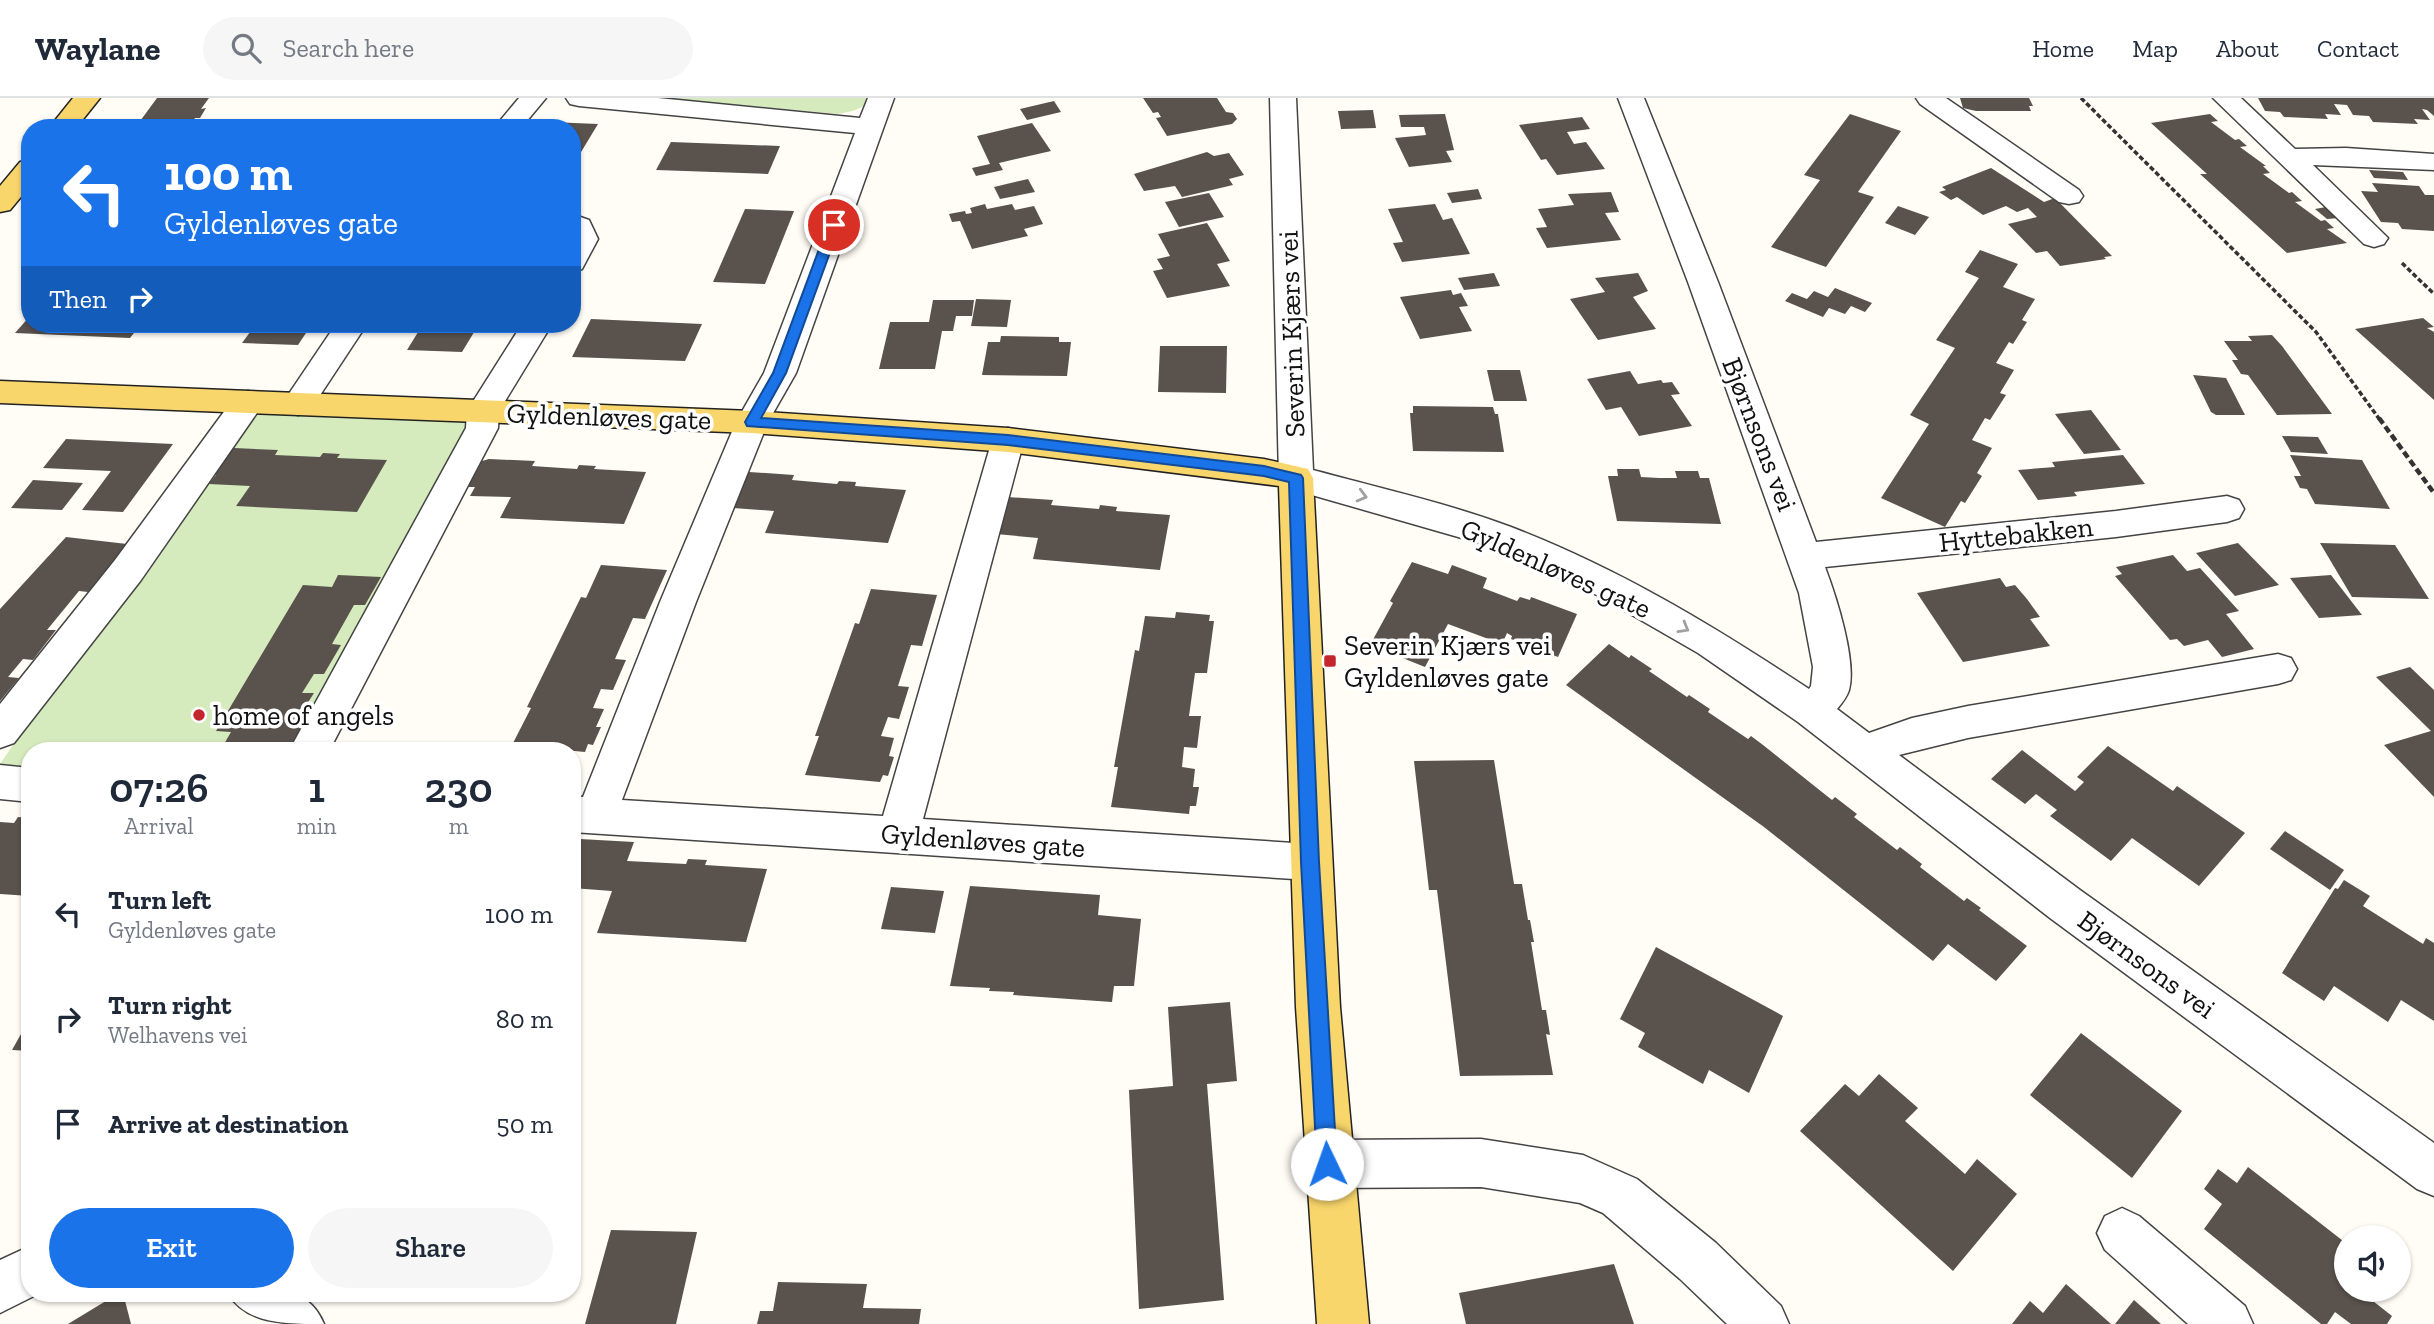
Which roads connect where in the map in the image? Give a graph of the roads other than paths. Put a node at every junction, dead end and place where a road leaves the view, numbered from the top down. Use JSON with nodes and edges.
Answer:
{"nodes":[{"id":1,"x":87,"y":98,"type":"edge"},
{"id":2,"x":533,"y":98,"type":"edge"},
{"id":3,"x":579,"y":98,"type":"edge"},
{"id":4,"x":881,"y":98,"type":"edge"},
{"id":5,"x":1283,"y":98,"type":"edge"},
{"id":6,"x":1631,"y":98,"type":"edge"},
{"id":7,"x":1929,"y":98,"type":"edge"},
{"id":8,"x":2227,"y":98,"type":"edge"},
{"id":9,"x":70,"y":119,"type":"edge"},
{"id":10,"x":515,"y":119,"type":"edge"},
{"id":11,"x":870,"y":127,"type":"junction"},
{"id":12,"x":2290,"y":157,"type":"junction"},
{"id":13,"x":2434,"y":162,"type":"edge"},
{"id":14,"x":21,"y":179,"type":"edge"},
{"id":15,"x":2069,"y":196,"type":"dead end"},
{"id":16,"x":0,"y":204,"type":"edge"},
{"id":17,"x":2374,"y":237,"type":"road end"},
{"id":18,"x":346,"y":333,"type":"edge"},
{"id":19,"x":531,"y":333,"type":"edge"},
{"id":20,"x":0,"y":392,"type":"edge"},
{"id":21,"x":248,"y":402,"type":"junction"},
{"id":22,"x":298,"y":404,"type":"junction"},
{"id":23,"x":483,"y":411,"type":"junction"},
{"id":24,"x":752,"y":422,"type":"junction"},
{"id":25,"x":1008,"y":440,"type":"junction"},
{"id":26,"x":1296,"y":478,"type":"junction"},
{"id":27,"x":2227,"y":509,"type":"dead end"},
{"id":28,"x":1805,"y":556,"type":"junction"},
{"id":29,"x":2278,"y":669,"type":"dead end"},
{"id":30,"x":1812,"y":711,"type":"junction"},
{"id":31,"x":0,"y":732,"type":"edge"},
{"id":32,"x":315,"y":742,"type":"edge"},
{"id":33,"x":1864,"y":751,"type":"junction"},
{"id":34,"x":0,"y":782,"type":"edge"},
{"id":35,"x":21,"y":784,"type":"edge"},
{"id":36,"x":584,"y":814,"type":"edge"},
{"id":37,"x":898,"y":834,"type":"junction"},
{"id":38,"x":1310,"y":862,"type":"junction"},
{"id":39,"x":1327,"y":1164,"type":"junction"},
{"id":40,"x":2434,"y":1172,"type":"edge"},
{"id":41,"x":2122,"y":1233,"type":"dead end"},
{"id":42,"x":21,"y":1276,"type":"edge"},
{"id":43,"x":0,"y":1288,"type":"edge"},
{"id":44,"x":267,"y":1302,"type":"edge"},
{"id":45,"x":298,"y":1324,"type":"edge"},
{"id":46,"x":1343,"y":1324,"type":"edge"},
{"id":47,"x":1763,"y":1324,"type":"edge"},
{"id":48,"x":2227,"y":1324,"type":"edge"}],
"edges":[{"from":1,"to":9,"type":"main road"},
{"from":2,"to":10,"type":"street"},
{"from":3,"to":11,"type":"street"},
{"from":4,"to":11,"type":"street"},
{"from":5,"to":26,"type":"street","name":"Severin Kjærs vei"},
{"from":6,"to":28,"type":"street","name":"Bjørnsons vei"},
{"from":7,"to":15,"type":"street"},
{"from":8,"to":12,"type":"street"},
{"from":11,"to":24,"type":"street"},
{"from":12,"to":13,"type":"street"},
{"from":12,"to":17,"type":"street"},
{"from":14,"to":16,"type":"main road"},
{"from":18,"to":22,"type":"street"},
{"from":19,"to":23,"type":"street","name":"Gyldenløves gate"},
{"from":20,"to":21,"type":"main road","name":"Gyldenløves gate"},
{"from":21,"to":22,"type":"main road","name":"Gyldenløves gate"},
{"from":21,"to":31,"type":"street"},
{"from":22,"to":23,"type":"main road","name":"Gyldenløves gate"},
{"from":23,"to":24,"type":"main road","name":"Gyldenløves gate"},
{"from":23,"to":32,"type":"street"},
{"from":24,"to":25,"type":"main road","name":"Gyldenløves gate"},
{"from":24,"to":36,"type":"street"},
{"from":25,"to":26,"type":"main road","name":"Gyldenløves gate"},
{"from":25,"to":37,"type":"street"},
{"from":26,"to":30,"type":"street","name":"Gyldenløves gate","one_way":true},
{"from":26,"to":38,"type":"main road","name":"Severin Kjærs vei"},
{"from":27,"to":28,"type":"street","name":"Hyttebakken"},
{"from":28,"to":30,"type":"street","name":"Bjørnsons vei"},
{"from":29,"to":33,"type":"street"},
{"from":30,"to":33,"type":"street","name":"Bjørnsons vei"},
{"from":33,"to":40,"type":"street","name":"Bjørnsons vei"},
{"from":34,"to":35,"type":"street"},
{"from":36,"to":37,"type":"street","name":"Gyldenløves gate"},
{"from":37,"to":38,"type":"street","name":"Gyldenløves gate"},
{"from":38,"to":39,"type":"main road","name":"Severin Kjærs vei"},
{"from":39,"to":46,"type":"main road","name":"Severin Kjærs vei"},
{"from":39,"to":47,"type":"street"},
{"from":41,"to":48,"type":"street"},
{"from":42,"to":43,"type":"street"},
{"from":44,"to":45,"type":"street"}]}
